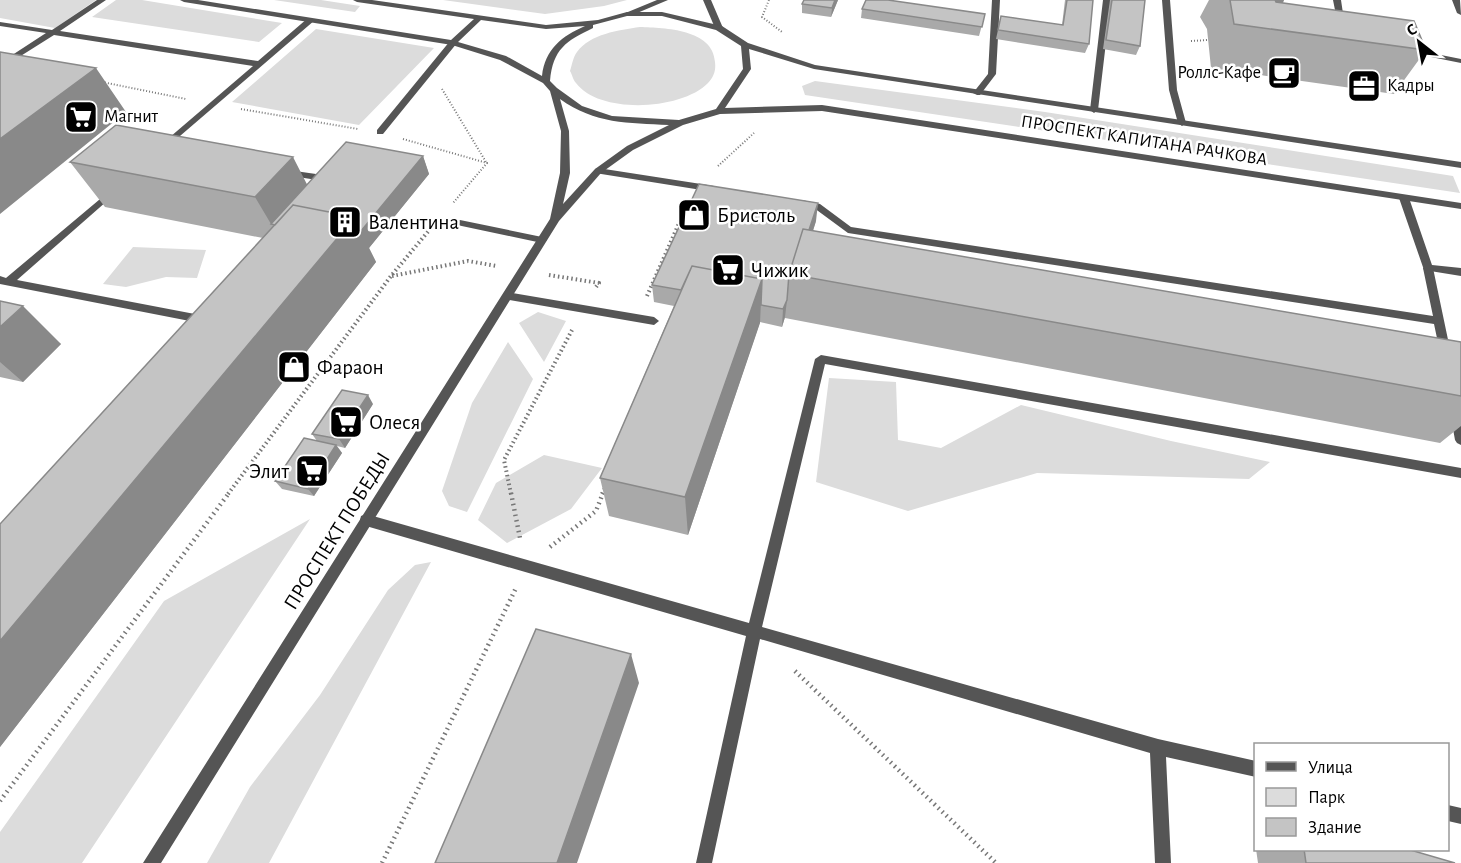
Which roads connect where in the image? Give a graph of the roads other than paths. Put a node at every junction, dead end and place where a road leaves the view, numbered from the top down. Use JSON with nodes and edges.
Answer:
{"nodes":[{"id":1,"x":102,"y":0,"type":"edge"},
{"id":2,"x":184,"y":0,"type":"edge"},
{"id":3,"x":357,"y":0,"type":"edge"},
{"id":4,"x":664,"y":0,"type":"edge"},
{"id":5,"x":707,"y":0,"type":"edge"},
{"id":6,"x":996,"y":0,"type":"edge"},
{"id":7,"x":1107,"y":0,"type":"edge"},
{"id":8,"x":1166,"y":0,"type":"edge"},
{"id":9,"x":1337,"y":0,"type":"edge"},
{"id":10,"x":1456,"y":0,"type":"edge"},
{"id":11,"x":1461,"y":13,"type":"edge"},
{"id":12,"x":627,"y":14,"type":"junction"},
{"id":13,"x":478,"y":19,"type":"junction"},
{"id":14,"x":311,"y":20,"type":"junction"},
{"id":15,"x":599,"y":22,"type":"junction"},
{"id":16,"x":0,"y":24,"type":"edge"},
{"id":17,"x":719,"y":28,"type":"junction"},
{"id":18,"x":54,"y":32,"type":"junction"},
{"id":19,"x":1345,"y":36,"type":"edge"},
{"id":20,"x":453,"y":43,"type":"junction"},
{"id":21,"x":745,"y":45,"type":"junction"},
{"id":22,"x":1403,"y":48,"type":"edge"},
{"id":23,"x":1461,"y":61,"type":"edge"},
{"id":24,"x":260,"y":64,"type":"junction"},
{"id":25,"x":0,"y":67,"type":"edge"},
{"id":26,"x":546,"y":81,"type":"junction"},
{"id":27,"x":554,"y":90,"type":"junction"},
{"id":28,"x":977,"y":93,"type":"junction"},
{"id":29,"x":1094,"y":110,"type":"junction"},
{"id":30,"x":719,"y":111,"type":"junction"},
{"id":31,"x":680,"y":123,"type":"junction"},
{"id":32,"x":1182,"y":123,"type":"junction"},
{"id":33,"x":380,"y":132,"type":"road end"},
{"id":34,"x":168,"y":155,"type":"edge"},
{"id":35,"x":1461,"y":165,"type":"edge"},
{"id":36,"x":274,"y":171,"type":"edge"},
{"id":37,"x":340,"y":171,"type":"edge"},
{"id":38,"x":598,"y":171,"type":"junction"},
{"id":39,"x":122,"y":184,"type":"edge"},
{"id":40,"x":729,"y":192,"type":"edge"},
{"id":41,"x":1404,"y":198,"type":"junction"},
{"id":42,"x":795,"y":202,"type":"edge"},
{"id":43,"x":1461,"y":206,"type":"edge"},
{"id":44,"x":555,"y":219,"type":"junction"},
{"id":45,"x":460,"y":223,"type":"dead end"},
{"id":46,"x":542,"y":240,"type":"junction"},
{"id":47,"x":1428,"y":268,"type":"junction"},
{"id":48,"x":1461,"y":272,"type":"edge"},
{"id":49,"x":4,"y":281,"type":"edge"},
{"id":50,"x":507,"y":296,"type":"junction"},
{"id":51,"x":654,"y":321,"type":"dead end"},
{"id":52,"x":1439,"y":321,"type":"junction"},
{"id":53,"x":192,"y":327,"type":"edge"},
{"id":54,"x":1447,"y":364,"type":"edge"},
{"id":55,"x":1453,"y":397,"type":"edge"},
{"id":56,"x":1461,"y":440,"type":"edge"},
{"id":57,"x":1461,"y":473,"type":"edge"},
{"id":58,"x":366,"y":520,"type":"junction"},
{"id":59,"x":754,"y":632,"type":"junction"},
{"id":60,"x":1158,"y":747,"type":"junction"},
{"id":61,"x":1254,"y":770,"type":"edge"},
{"id":62,"x":151,"y":863,"type":"edge"},
{"id":63,"x":704,"y":863,"type":"edge"},
{"id":64,"x":1163,"y":863,"type":"edge"}],
"edges":[{"from":1,"to":18,"type":"street"},
{"from":2,"to":14,"type":"street"},
{"from":3,"to":13,"type":"street"},
{"from":4,"to":12,"type":"street"},
{"from":5,"to":17,"type":"street"},
{"from":6,"to":28,"type":"street"},
{"from":7,"to":29,"type":"street"},
{"from":8,"to":32,"type":"street"},
{"from":9,"to":19,"type":"street"},
{"from":10,"to":11,"type":"street"},
{"from":12,"to":15,"type":"street"},
{"from":12,"to":17,"type":"street"},
{"from":13,"to":15,"type":"street"},
{"from":13,"to":20,"type":"street"},
{"from":14,"to":20,"type":"street"},
{"from":14,"to":24,"type":"street"},
{"from":15,"to":26,"type":"street"},
{"from":16,"to":18,"type":"street"},
{"from":17,"to":21,"type":"street"},
{"from":18,"to":24,"type":"street"},
{"from":18,"to":25,"type":"street"},
{"from":20,"to":26,"type":"street"},
{"from":20,"to":33,"type":"street"},
{"from":21,"to":28,"type":"street"},
{"from":21,"to":30,"type":"street"},
{"from":22,"to":23,"type":"street"},
{"from":24,"to":34,"type":"street"},
{"from":26,"to":27,"type":"street"},
{"from":27,"to":31,"type":"street"},
{"from":27,"to":44,"type":"street"},
{"from":28,"to":29,"type":"street"},
{"from":29,"to":32,"type":"street"},
{"from":30,"to":31,"type":"street","name":"ПРОСПЕКТ КАПИТАНА РАЧКОВА"},
{"from":30,"to":41,"type":"street","name":"ПРОСПЕКТ КАПИТАНА РАЧКОВА"},
{"from":31,"to":38,"type":"street"},
{"from":32,"to":35,"type":"street"},
{"from":36,"to":37,"type":"street"},
{"from":38,"to":40,"type":"street"},
{"from":38,"to":44,"type":"street"},
{"from":39,"to":49,"type":"street"},
{"from":41,"to":43,"type":"street","name":"ПРОСПЕКТ КАПИТАНА РАЧКОВА"},
{"from":41,"to":47,"type":"street"},
{"from":42,"to":52,"type":"street"},
{"from":44,"to":46,"type":"street","name":"ПРОСПЕКТ ПОБЕДЫ"},
{"from":45,"to":46,"type":"street"},
{"from":46,"to":50,"type":"street","name":"ПРОСПЕКТ ПОБЕДЫ"},
{"from":47,"to":48,"type":"street"},
{"from":47,"to":52,"type":"street"},
{"from":49,"to":53,"type":"street"},
{"from":50,"to":51,"type":"street"},
{"from":50,"to":58,"type":"street","name":"ПРОСПЕКТ ПОБЕДЫ"},
{"from":52,"to":54,"type":"street"},
{"from":55,"to":56,"type":"street"},
{"from":57,"to":59,"type":"street"},
{"from":58,"to":59,"type":"street"},
{"from":58,"to":62,"type":"street","name":"ПРОСПЕКТ ПОБЕДЫ"},
{"from":59,"to":60,"type":"street"},
{"from":59,"to":63,"type":"street"},
{"from":60,"to":61,"type":"street"},
{"from":60,"to":64,"type":"street"}]}
